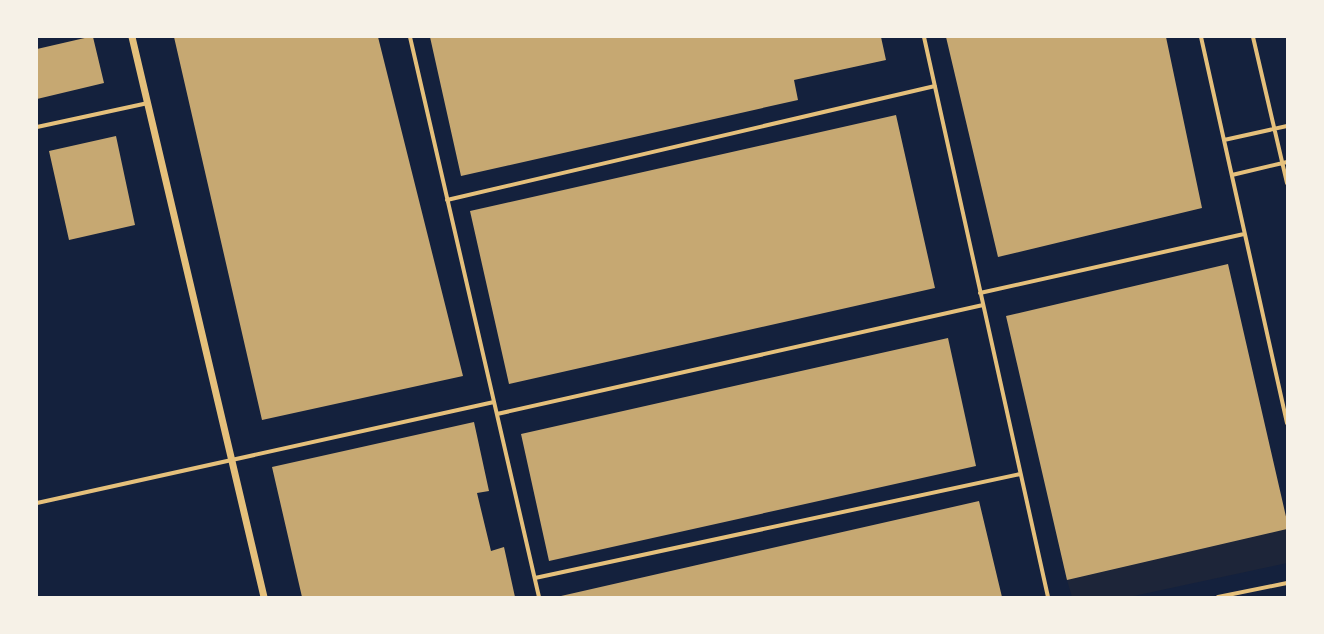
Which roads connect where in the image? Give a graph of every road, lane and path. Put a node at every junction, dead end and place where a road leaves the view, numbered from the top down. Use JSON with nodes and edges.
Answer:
{"nodes":[{"id":1,"x":132,"y":37,"type":"edge"},
{"id":2,"x":410,"y":37,"type":"edge"},
{"id":3,"x":924,"y":37,"type":"edge"},
{"id":4,"x":1201,"y":37,"type":"edge"},
{"id":5,"x":1253,"y":37,"type":"edge"},
{"id":6,"x":935,"y":86,"type":"junction"},
{"id":7,"x":148,"y":103,"type":"junction"},
{"id":8,"x":1287,"y":126,"type":"edge"},
{"id":9,"x":37,"y":127,"type":"edge"},
{"id":10,"x":1274,"y":128,"type":"junction"},
{"id":11,"x":1224,"y":140,"type":"junction"},
{"id":12,"x":1285,"y":163,"type":"edge"},
{"id":13,"x":1232,"y":175,"type":"junction"},
{"id":14,"x":1287,"y":183,"type":"edge"},
{"id":15,"x":447,"y":200,"type":"junction"},
{"id":16,"x":1244,"y":234,"type":"junction"},
{"id":17,"x":980,"y":293,"type":"junction"},
{"id":18,"x":983,"y":305,"type":"junction"},
{"id":19,"x":494,"y":402,"type":"junction"},
{"id":20,"x":496,"y":414,"type":"junction"},
{"id":21,"x":1287,"y":424,"type":"edge"},
{"id":22,"x":232,"y":461,"type":"junction"},
{"id":23,"x":1020,"y":474,"type":"junction"},
{"id":24,"x":37,"y":503,"type":"edge"},
{"id":25,"x":534,"y":578,"type":"junction"},
{"id":26,"x":1287,"y":583,"type":"edge"},
{"id":27,"x":264,"y":597,"type":"edge"},
{"id":28,"x":539,"y":597,"type":"edge"},
{"id":29,"x":1048,"y":597,"type":"edge"},
{"id":30,"x":1218,"y":597,"type":"edge"}],
"edges":[{"from":1,"to":7,"type":"street"},
{"from":2,"to":15,"type":"street"},
{"from":3,"to":6,"type":"street"},
{"from":4,"to":11,"type":"street"},
{"from":5,"to":10,"type":"street"},
{"from":6,"to":15,"type":"street"},
{"from":6,"to":17,"type":"street"},
{"from":7,"to":9,"type":"street"},
{"from":7,"to":22,"type":"street"},
{"from":8,"to":10,"type":"street"},
{"from":10,"to":11,"type":"street"},
{"from":10,"to":12,"type":"street"},
{"from":11,"to":13,"type":"street"},
{"from":12,"to":13,"type":"street"},
{"from":12,"to":14,"type":"street"},
{"from":13,"to":16,"type":"street"},
{"from":15,"to":19,"type":"street"},
{"from":16,"to":17,"type":"street"},
{"from":16,"to":21,"type":"street"},
{"from":17,"to":18,"type":"street"},
{"from":18,"to":20,"type":"street"},
{"from":18,"to":23,"type":"street"},
{"from":19,"to":20,"type":"street"},
{"from":19,"to":22,"type":"street"},
{"from":20,"to":25,"type":"street"},
{"from":22,"to":24,"type":"street"},
{"from":22,"to":27,"type":"street"},
{"from":23,"to":25,"type":"street"},
{"from":23,"to":29,"type":"street"},
{"from":25,"to":28,"type":"street"},
{"from":26,"to":30,"type":"street"}]}
